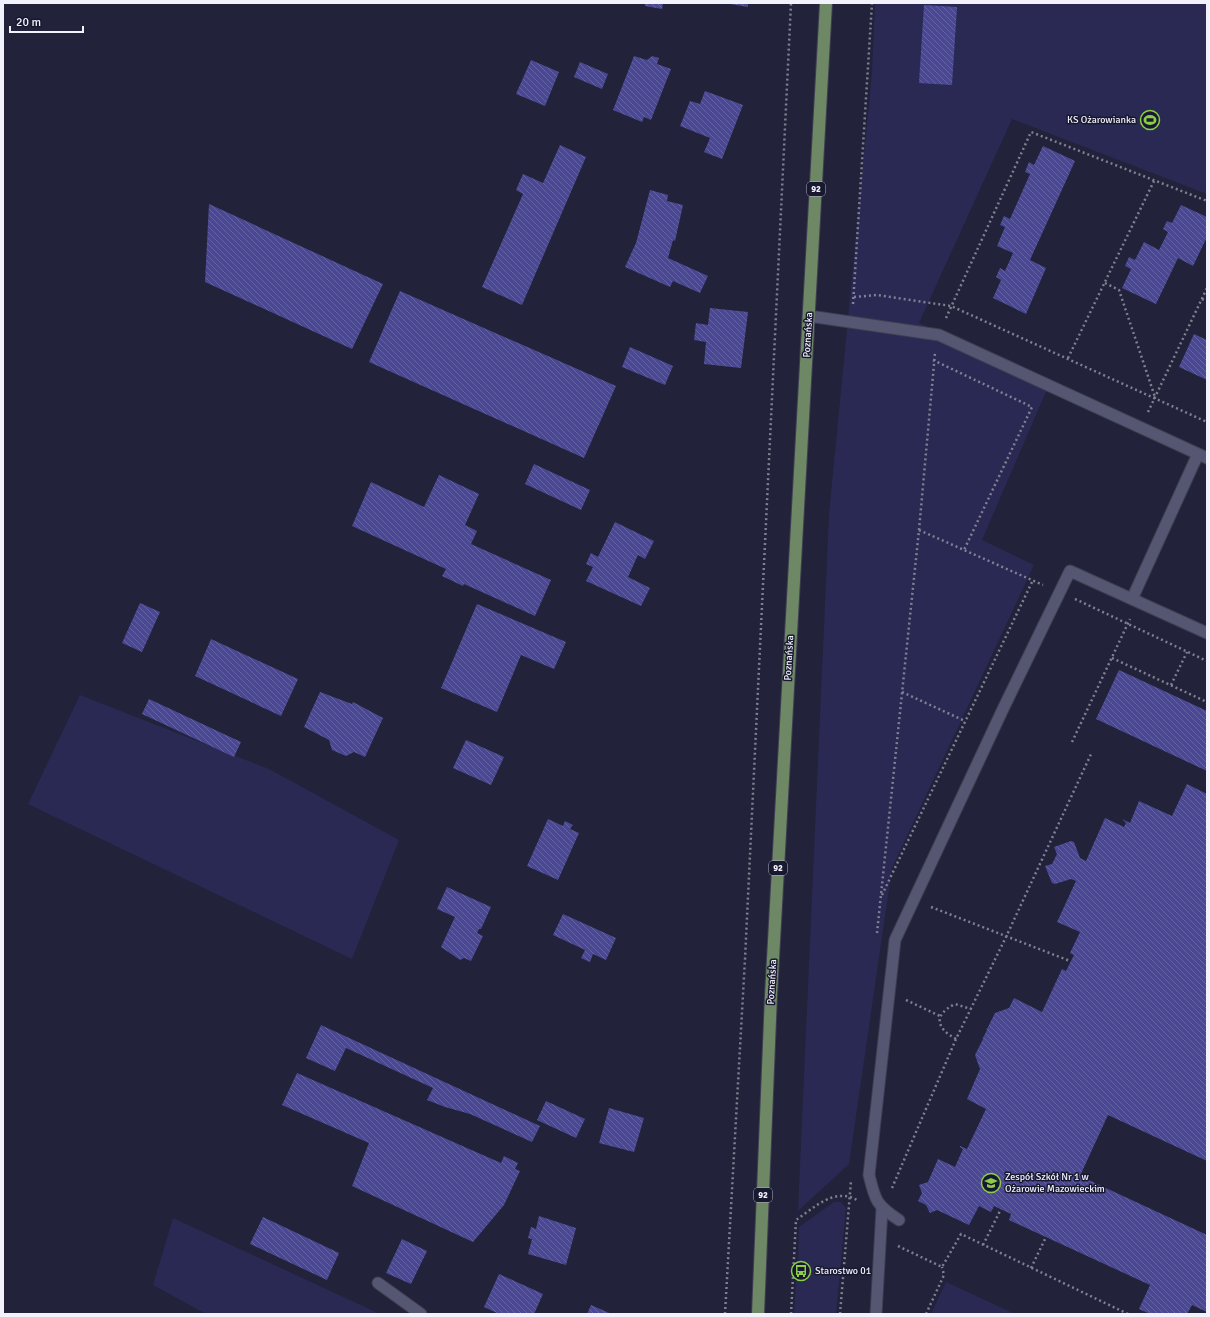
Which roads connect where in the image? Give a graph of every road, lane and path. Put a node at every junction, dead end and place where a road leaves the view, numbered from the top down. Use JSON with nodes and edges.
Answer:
{"nodes":[{"id":1,"x":791,"y":3,"type":"edge"},
{"id":2,"x":826,"y":3,"type":"edge"},
{"id":3,"x":872,"y":3,"type":"edge"},
{"id":4,"x":1154,"y":181,"type":"junction"},
{"id":5,"x":1207,"y":201,"type":"edge"},
{"id":6,"x":1105,"y":283,"type":"junction"},
{"id":7,"x":1207,"y":288,"type":"edge"},
{"id":8,"x":854,"y":296,"type":"junction"},
{"id":9,"x":1202,"y":299,"type":"junction"},
{"id":10,"x":1207,"y":302,"type":"edge"},
{"id":11,"x":951,"y":306,"type":"junction"},
{"id":12,"x":809,"y":316,"type":"junction"},
{"id":13,"x":849,"y":322,"type":"junction"},
{"id":14,"x":939,"y":335,"type":"junction"},
{"id":15,"x":1068,"y":358,"type":"junction"},
{"id":16,"x":933,"y":360,"type":"junction"},
{"id":17,"x":1155,"y":397,"type":"junction"},
{"id":18,"x":1207,"y":422,"type":"edge"},
{"id":19,"x":1142,"y":428,"type":"junction"},
{"id":20,"x":1203,"y":456,"type":"edge"},
{"id":21,"x":964,"y":550,"type":"dead end"},
{"id":22,"x":1033,"y":580,"type":"dead end"},
{"id":23,"x":1135,"y":600,"type":"junction"},
{"id":24,"x":1207,"y":633,"type":"edge"},
{"id":25,"x":1187,"y":652,"type":"dead end"},
{"id":26,"x":1112,"y":658,"type":"junction"},
{"id":27,"x":1172,"y":685,"type":"junction"},
{"id":28,"x":902,"y":692,"type":"junction"},
{"id":29,"x":1207,"y":702,"type":"edge"},
{"id":30,"x":965,"y":720,"type":"junction"},
{"id":31,"x":1072,"y":742,"type":"dead end"},
{"id":32,"x":1092,"y":752,"type":"dead end"},
{"id":33,"x":880,"y":897,"type":"junction"},
{"id":34,"x":915,"y":897,"type":"junction"},
{"id":35,"x":876,"y":936,"type":"dead end"},
{"id":36,"x":1006,"y":937,"type":"junction"},
{"id":37,"x":1070,"y":961,"type":"dead end"},
{"id":38,"x":971,"y":1009,"type":"junction"},
{"id":39,"x":956,"y":1039,"type":"junction"},
{"id":40,"x":851,"y":1180,"type":"dead end"},
{"id":41,"x":849,"y":1195,"type":"junction"},
{"id":42,"x":874,"y":1196,"type":"junction"},
{"id":43,"x":882,"y":1209,"type":"junction"},
{"id":44,"x":1001,"y":1209,"type":"dead end"},
{"id":45,"x":899,"y":1220,"type":"dead end"},
{"id":46,"x":1046,"y":1237,"type":"dead end"},
{"id":47,"x":880,"y":1238,"type":"junction"},
{"id":48,"x":983,"y":1245,"type":"junction"},
{"id":49,"x":942,"y":1267,"type":"junction"},
{"id":50,"x":1031,"y":1268,"type":"junction"},
{"id":51,"x":378,"y":1283,"type":"dead end"},
{"id":52,"x":421,"y":1314,"type":"edge"},
{"id":53,"x":725,"y":1314,"type":"edge"},
{"id":54,"x":758,"y":1314,"type":"edge"},
{"id":55,"x":791,"y":1314,"type":"edge"},
{"id":56,"x":840,"y":1314,"type":"edge"},
{"id":57,"x":876,"y":1314,"type":"edge"},
{"id":58,"x":926,"y":1314,"type":"edge"},
{"id":59,"x":1128,"y":1314,"type":"edge"}],
"edges":[{"from":1,"to":53,"type":"path"},
{"from":2,"to":12,"type":"main road","name":"Poznańska","number":"92"},
{"from":3,"to":8,"type":"path"},
{"from":4,"to":5,"type":"path"},
{"from":4,"to":6,"type":"path"},
{"from":4,"to":11,"type":"path"},
{"from":6,"to":15,"type":"path"},
{"from":6,"to":17,"type":"path"},
{"from":7,"to":9,"type":"path"},
{"from":8,"to":11,"type":"path"},
{"from":8,"to":13,"type":"path"},
{"from":9,"to":10,"type":"path"},
{"from":9,"to":17,"type":"path"},
{"from":11,"to":14,"type":"path"},
{"from":11,"to":15,"type":"path"},
{"from":12,"to":13,"type":"lane"},
{"from":12,"to":54,"type":"main road","name":"Poznańska","number":"92"},
{"from":13,"to":14,"type":"lane"},
{"from":14,"to":16,"type":"path"},
{"from":14,"to":19,"type":"lane"},
{"from":15,"to":17,"type":"path"},
{"from":16,"to":21,"type":"path"},
{"from":16,"to":28,"type":"path"},
{"from":17,"to":18,"type":"path"},
{"from":17,"to":19,"type":"path"},
{"from":19,"to":20,"type":"lane"},
{"from":20,"to":23,"type":"lane"},
{"from":22,"to":30,"type":"path"},
{"from":23,"to":24,"type":"lane"},
{"from":23,"to":26,"type":"path"},
{"from":23,"to":34,"type":"lane"},
{"from":25,"to":27,"type":"path"},
{"from":26,"to":27,"type":"path"},
{"from":26,"to":31,"type":"path"},
{"from":27,"to":29,"type":"path"},
{"from":28,"to":30,"type":"path"},
{"from":28,"to":33,"type":"path"},
{"from":30,"to":33,"type":"path"},
{"from":32,"to":36,"type":"path"},
{"from":33,"to":35,"type":"path"},
{"from":34,"to":36,"type":"path"},
{"from":34,"to":42,"type":"lane"},
{"from":36,"to":37,"type":"path"},
{"from":36,"to":38,"type":"path"},
{"from":38,"to":39,"type":"path"},
{"from":38,"to":39,"type":"path"},
{"from":39,"to":42,"type":"path"},
{"from":40,"to":41,"type":"path"},
{"from":41,"to":42,"type":"path"},
{"from":41,"to":55,"type":"path"},
{"from":41,"to":56,"type":"path"},
{"from":42,"to":43,"type":"lane"},
{"from":43,"to":45,"type":"lane"},
{"from":43,"to":47,"type":"lane"},
{"from":44,"to":48,"type":"path"},
{"from":46,"to":50,"type":"path"},
{"from":47,"to":49,"type":"path"},
{"from":47,"to":57,"type":"lane"},
{"from":48,"to":49,"type":"path"},
{"from":48,"to":50,"type":"path"},
{"from":49,"to":58,"type":"path"},
{"from":50,"to":59,"type":"path"},
{"from":51,"to":52,"type":"lane"}]}
